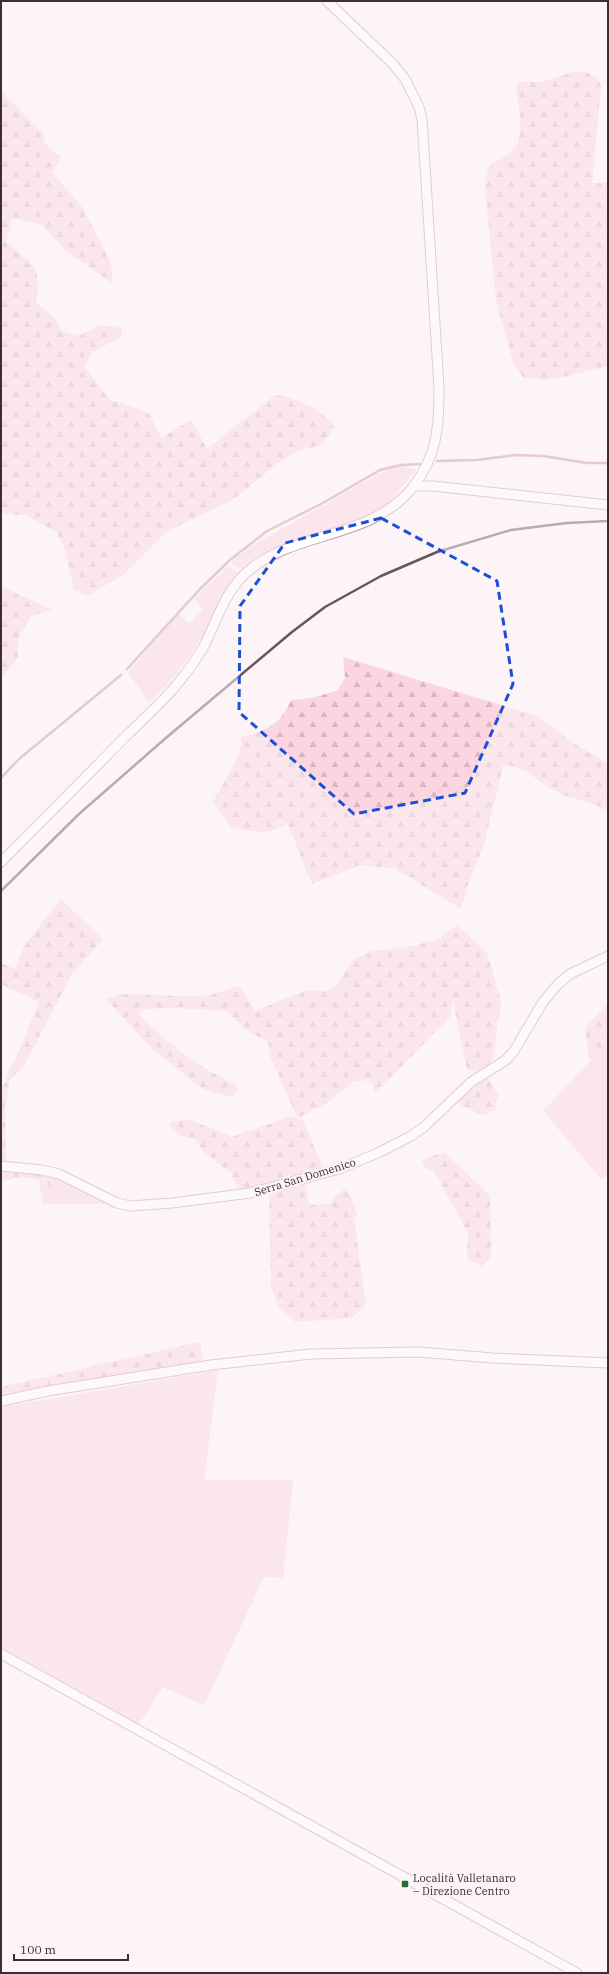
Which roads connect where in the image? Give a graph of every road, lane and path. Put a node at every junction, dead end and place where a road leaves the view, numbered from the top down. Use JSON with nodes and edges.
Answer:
{"nodes":[{"id":1,"x":327,"y":1,"type":"edge"},
{"id":2,"x":414,"y":486,"type":"junction"},
{"id":3,"x":608,"y":505,"type":"edge"},
{"id":4,"x":1,"y":862,"type":"edge"},
{"id":5,"x":608,"y":956,"type":"edge"},
{"id":6,"x":1,"y":1166,"type":"edge"},
{"id":7,"x":608,"y":1363,"type":"edge"},
{"id":8,"x":1,"y":1401,"type":"edge"},
{"id":9,"x":1,"y":1654,"type":"edge"},
{"id":10,"x":577,"y":1973,"type":"edge"}],
"edges":[{"from":1,"to":2,"type":"street"},
{"from":2,"to":3,"type":"street"},
{"from":2,"to":4,"type":"street"},
{"from":5,"to":6,"type":"street","name":"Serra San Domenico"},
{"from":7,"to":8,"type":"street"},
{"from":9,"to":10,"type":"street"}]}
